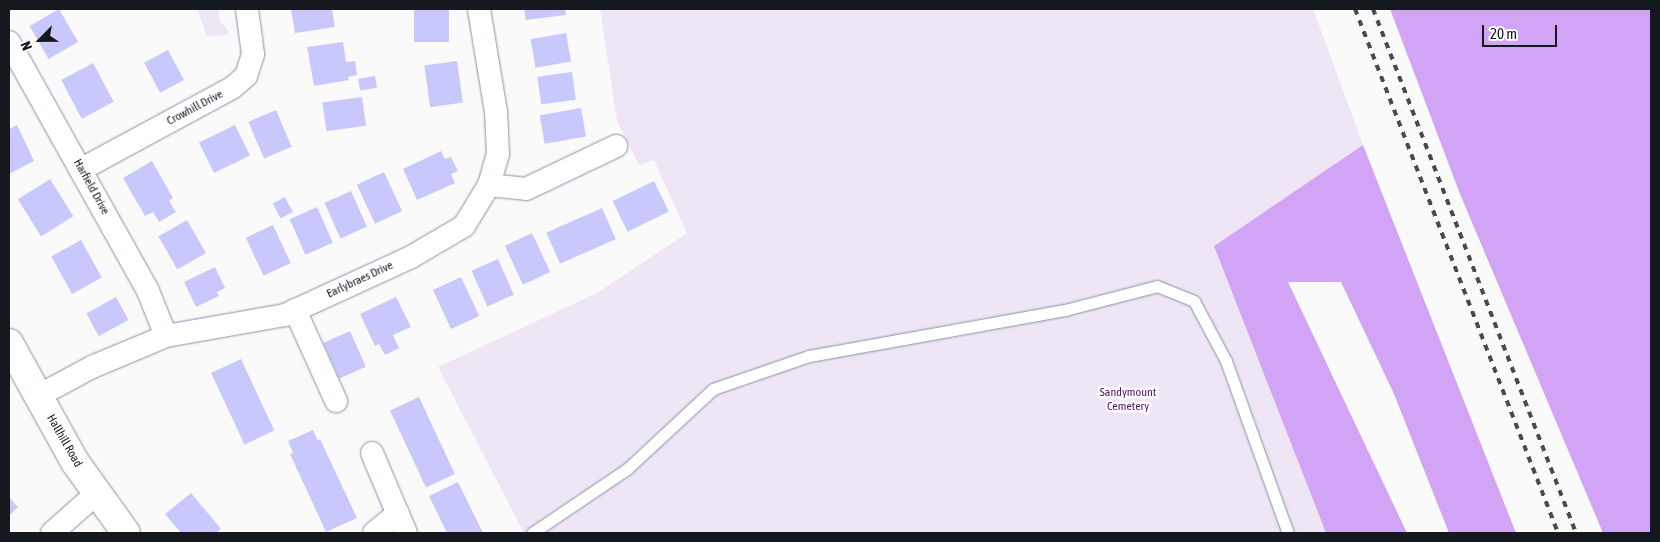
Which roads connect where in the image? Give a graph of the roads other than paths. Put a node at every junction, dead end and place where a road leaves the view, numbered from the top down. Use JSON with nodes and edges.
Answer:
{"nodes":[{"id":1,"x":246,"y":9,"type":"edge"},
{"id":2,"x":479,"y":9,"type":"edge"},
{"id":3,"x":9,"y":42,"type":"edge"},
{"id":4,"x":616,"y":146,"type":"dead end"},
{"id":5,"x":82,"y":169,"type":"junction"},
{"id":6,"x":489,"y":186,"type":"junction"},
{"id":7,"x":295,"y":310,"type":"junction"},
{"id":8,"x":166,"y":336,"type":"junction"},
{"id":9,"x":9,"y":343,"type":"edge"},
{"id":10,"x":38,"y":396,"type":"junction"},
{"id":11,"x":336,"y":401,"type":"dead end"},
{"id":12,"x":372,"y":453,"type":"dead end"},
{"id":13,"x":96,"y":494,"type":"junction"},
{"id":14,"x":402,"y":523,"type":"edge"},
{"id":15,"x":52,"y":533,"type":"edge"},
{"id":16,"x":126,"y":533,"type":"edge"},
{"id":17,"x":374,"y":533,"type":"edge"},
{"id":18,"x":532,"y":533,"type":"edge"},
{"id":19,"x":1288,"y":533,"type":"edge"}],
"edges":[{"from":1,"to":5,"type":"street","name":"Crowhill Drive"},
{"from":2,"to":6,"type":"street","name":"Earlybraes Drive"},
{"from":3,"to":5,"type":"street","name":"Harfield Drive"},
{"from":4,"to":6,"type":"street"},
{"from":5,"to":8,"type":"street","name":"Harfield Drive"},
{"from":6,"to":7,"type":"street","name":"Earlybraes Drive"},
{"from":7,"to":8,"type":"street","name":"Earlybraes Drive"},
{"from":7,"to":11,"type":"street"},
{"from":8,"to":10,"type":"street","name":"Earlybraes Drive"},
{"from":9,"to":10,"type":"street","name":"Hallhill Road"},
{"from":10,"to":13,"type":"street","name":"Hallhill Road"},
{"from":12,"to":14,"type":"street"},
{"from":13,"to":15,"type":"street"},
{"from":13,"to":16,"type":"street","name":"Hallhill Road"},
{"from":14,"to":17,"type":"street"},
{"from":18,"to":19,"type":"lane"}]}
